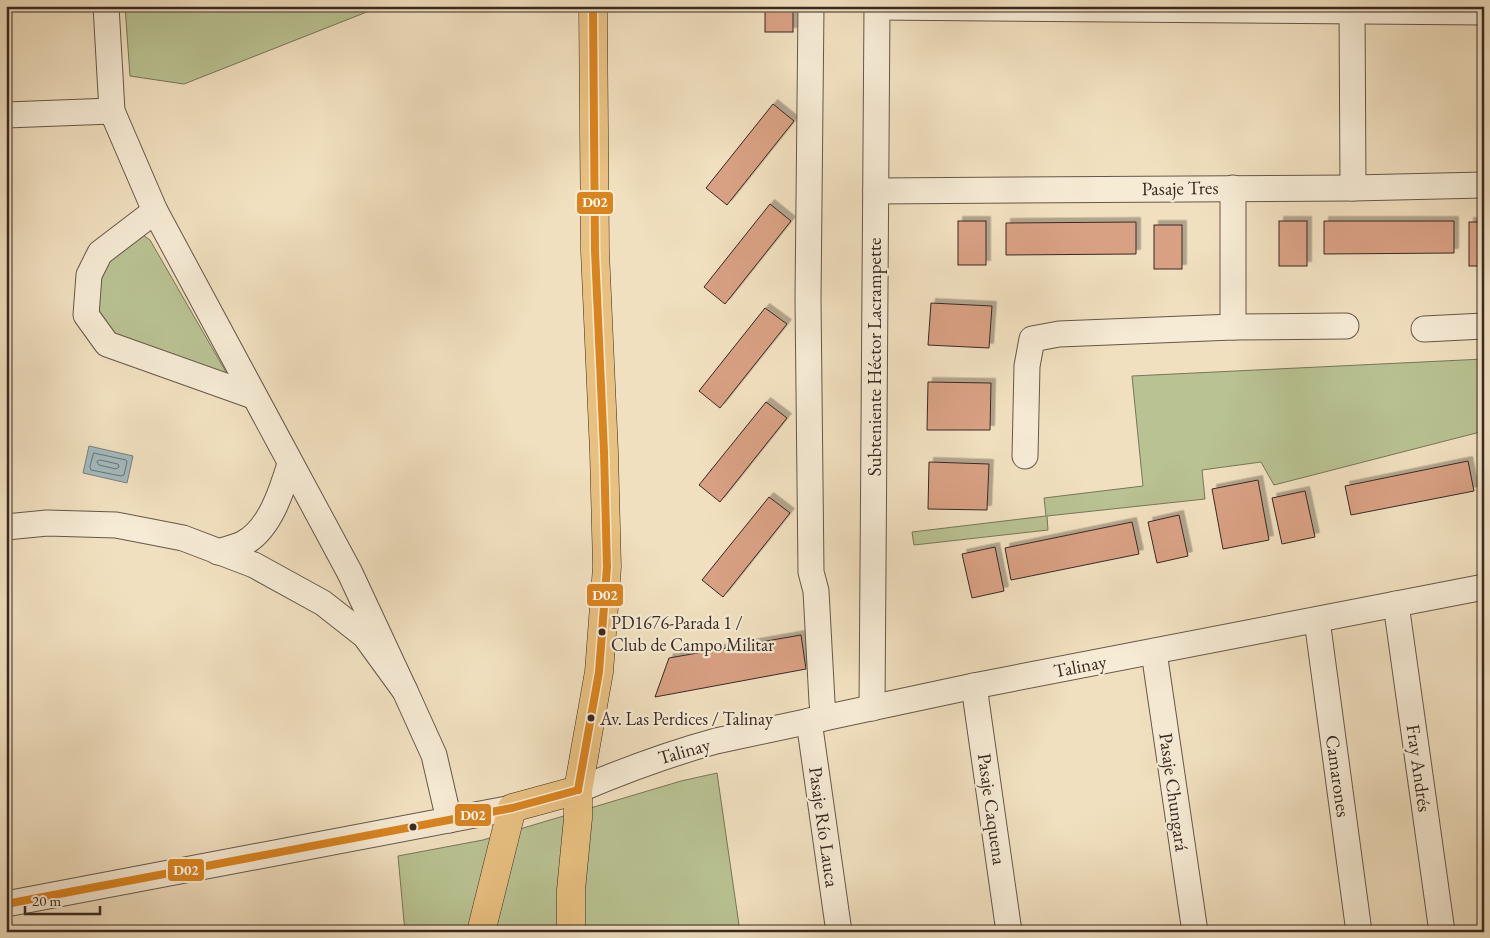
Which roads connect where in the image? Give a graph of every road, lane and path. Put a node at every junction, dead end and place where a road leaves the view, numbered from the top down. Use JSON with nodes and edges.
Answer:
{"nodes":[{"id":1,"x":106,"y":6,"type":"edge"},
{"id":2,"x":593,"y":6,"type":"edge"},
{"id":3,"x":811,"y":6,"type":"edge"},
{"id":4,"x":877,"y":7,"type":"edge"},
{"id":5,"x":1352,"y":8,"type":"edge"},
{"id":6,"x":1484,"y":12,"type":"edge"},
{"id":7,"x":112,"y":110,"type":"junction"},
{"id":8,"x":6,"y":115,"type":"edge"},
{"id":9,"x":1484,"y":184,"type":"edge"},
{"id":10,"x":1233,"y":188,"type":"junction"},
{"id":11,"x":1353,"y":188,"type":"junction"},
{"id":12,"x":876,"y":191,"type":"junction"},
{"id":13,"x":155,"y":211,"type":"junction"},
{"id":14,"x":1346,"y":326,"type":"dead end"},
{"id":15,"x":1484,"y":326,"type":"edge"},
{"id":16,"x":1232,"y":327,"type":"junction"},
{"id":17,"x":1424,"y":329,"type":"dead end"},
{"id":18,"x":253,"y":396,"type":"junction"},
{"id":19,"x":1025,"y":456,"type":"dead end"},
{"id":20,"x":290,"y":464,"type":"junction"},
{"id":21,"x":6,"y":527,"type":"edge"},
{"id":22,"x":218,"y":552,"type":"junction"},
{"id":23,"x":1484,"y":587,"type":"edge"},
{"id":24,"x":1396,"y":604,"type":"junction"},
{"id":25,"x":1318,"y":620,"type":"junction"},
{"id":26,"x":1154,"y":652,"type":"junction"},
{"id":27,"x":974,"y":686,"type":"junction"},
{"id":28,"x":405,"y":691,"type":"junction"},
{"id":29,"x":872,"y":708,"type":"junction"},
{"id":30,"x":817,"y":720,"type":"junction"},
{"id":31,"x":578,"y":790,"type":"junction"},
{"id":32,"x":512,"y":808,"type":"junction"},
{"id":33,"x":448,"y":820,"type":"junction"},
{"id":34,"x":6,"y":904,"type":"edge"},
{"id":35,"x":481,"y":932,"type":"edge"},
{"id":36,"x":571,"y":932,"type":"edge"},
{"id":37,"x":839,"y":932,"type":"edge"},
{"id":38,"x":1009,"y":932,"type":"edge"},
{"id":39,"x":1195,"y":932,"type":"edge"},
{"id":40,"x":1359,"y":932,"type":"edge"},
{"id":41,"x":1442,"y":932,"type":"edge"}],
"edges":[{"from":1,"to":7,"type":"street"},
{"from":2,"to":31,"type":"main road"},
{"from":3,"to":30,"type":"street","name":"Pasaje Río Lauca"},
{"from":4,"to":5,"type":"street"},
{"from":4,"to":12,"type":"street","name":"Subteniente Héctor Lacrampette"},
{"from":5,"to":6,"type":"street"},
{"from":5,"to":11,"type":"street"},
{"from":7,"to":8,"type":"street"},
{"from":7,"to":13,"type":"street"},
{"from":9,"to":11,"type":"street","name":"Pasaje Tres"},
{"from":10,"to":11,"type":"street","name":"Pasaje Tres"},
{"from":10,"to":12,"type":"street","name":"Pasaje Tres"},
{"from":10,"to":16,"type":"street"},
{"from":12,"to":29,"type":"street","name":"Subteniente Héctor Lacrampette"},
{"from":13,"to":18,"type":"street"},
{"from":13,"to":18,"type":"street"},
{"from":14,"to":16,"type":"street"},
{"from":15,"to":17,"type":"street"},
{"from":16,"to":19,"type":"street"},
{"from":18,"to":20,"type":"street"},
{"from":20,"to":22,"type":"street"},
{"from":20,"to":28,"type":"street"},
{"from":21,"to":22,"type":"street"},
{"from":22,"to":28,"type":"street"},
{"from":23,"to":24,"type":"street","name":"Talinay"},
{"from":24,"to":25,"type":"street","name":"Talinay"},
{"from":24,"to":41,"type":"street","name":"Fray Andrés"},
{"from":25,"to":26,"type":"street","name":"Talinay"},
{"from":25,"to":40,"type":"street","name":"Camarones"},
{"from":26,"to":27,"type":"street","name":"Talinay"},
{"from":26,"to":39,"type":"street","name":"Pasaje Chungará"},
{"from":27,"to":29,"type":"street","name":"Talinay"},
{"from":27,"to":38,"type":"street","name":"Pasaje Caquena"},
{"from":28,"to":33,"type":"street"},
{"from":29,"to":30,"type":"street","name":"Talinay"},
{"from":30,"to":31,"type":"street","name":"Talinay"},
{"from":30,"to":37,"type":"street","name":"Pasaje Río Lauca"},
{"from":31,"to":32,"type":"main road","name":"Talinay"},
{"from":31,"to":36,"type":"main road"},
{"from":32,"to":33,"type":"street","name":"Talinay"},
{"from":32,"to":35,"type":"main road"},
{"from":33,"to":34,"type":"street","name":"Talinay"}]}
